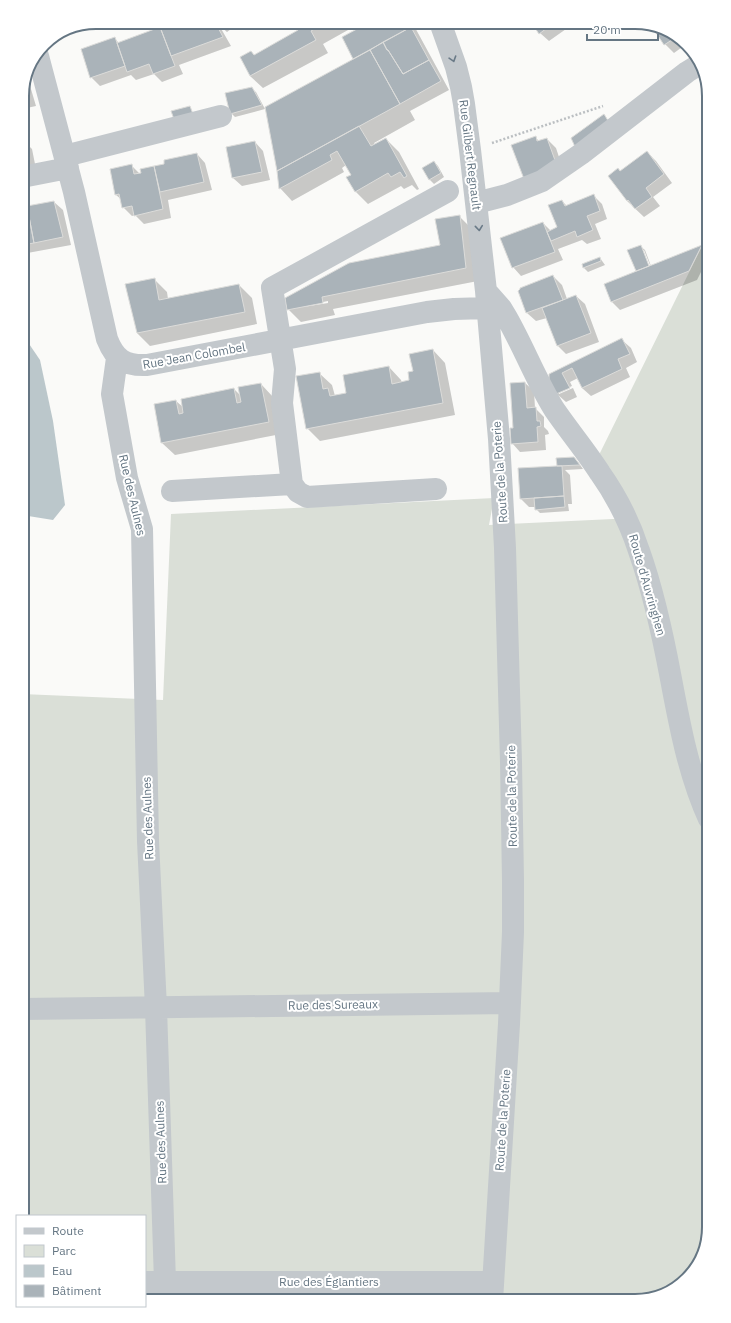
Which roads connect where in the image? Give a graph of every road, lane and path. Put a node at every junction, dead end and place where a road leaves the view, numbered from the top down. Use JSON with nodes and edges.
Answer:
{"nodes":[{"id":1,"x":442,"y":29,"type":"edge"},
{"id":2,"x":39,"y":61,"type":"edge"},
{"id":3,"x":695,"y":67,"type":"edge"},
{"id":4,"x":609,"y":104,"type":"dead end"},
{"id":5,"x":221,"y":116,"type":"dead end"},
{"id":6,"x":470,"y":150,"type":"junction"},
{"id":7,"x":66,"y":162,"type":"junction"},
{"id":8,"x":29,"y":175,"type":"edge"},
{"id":9,"x":448,"y":191,"type":"dead end"},
{"id":10,"x":476,"y":203,"type":"junction"},
{"id":11,"x":487,"y":300,"type":"junction"},
{"id":12,"x":280,"y":340,"type":"junction"},
{"id":13,"x":117,"y":358,"type":"junction"},
{"id":14,"x":292,"y":484,"type":"junction"},
{"id":15,"x":436,"y":489,"type":"dead end"},
{"id":16,"x":172,"y":491,"type":"dead end"},
{"id":17,"x":702,"y":800,"type":"edge"},
{"id":18,"x":510,"y":1003,"type":"junction"},
{"id":19,"x":156,"y":1008,"type":"junction"},
{"id":20,"x":29,"y":1009,"type":"edge"},
{"id":21,"x":155,"y":1282,"type":"edge"},
{"id":22,"x":492,"y":1292,"type":"edge"}],
"edges":[{"from":1,"to":6,"type":"street","name":"Rue Gilbert Regnault","one_way":true},
{"from":2,"to":7,"type":"street"},
{"from":3,"to":10,"type":"street"},
{"from":4,"to":6,"type":"path"},
{"from":5,"to":7,"type":"street"},
{"from":6,"to":10,"type":"street","name":"Rue Gilbert Regnault"},
{"from":7,"to":8,"type":"street"},
{"from":7,"to":13,"type":"street"},
{"from":9,"to":12,"type":"street"},
{"from":10,"to":11,"type":"street","name":"Rue Gilbert Regnault","one_way":true},
{"from":11,"to":12,"type":"street","name":"Rue Jean Colombel"},
{"from":11,"to":17,"type":"street","name":"Route d'Auvringhen"},
{"from":11,"to":18,"type":"street","name":"Route de la Poterie"},
{"from":12,"to":13,"type":"street","name":"Rue Jean Colombel"},
{"from":12,"to":14,"type":"street"},
{"from":13,"to":19,"type":"street","name":"Rue des Aulnes"},
{"from":14,"to":15,"type":"street"},
{"from":14,"to":16,"type":"street"},
{"from":18,"to":19,"type":"street","name":"Rue des Sureaux"},
{"from":18,"to":22,"type":"street","name":"Route de la Poterie"},
{"from":19,"to":20,"type":"street","name":"Rue des Sureaux"},
{"from":19,"to":21,"type":"street","name":"Rue des Aulnes"},
{"from":21,"to":22,"type":"street","name":"Rue des Églantiers"}]}
